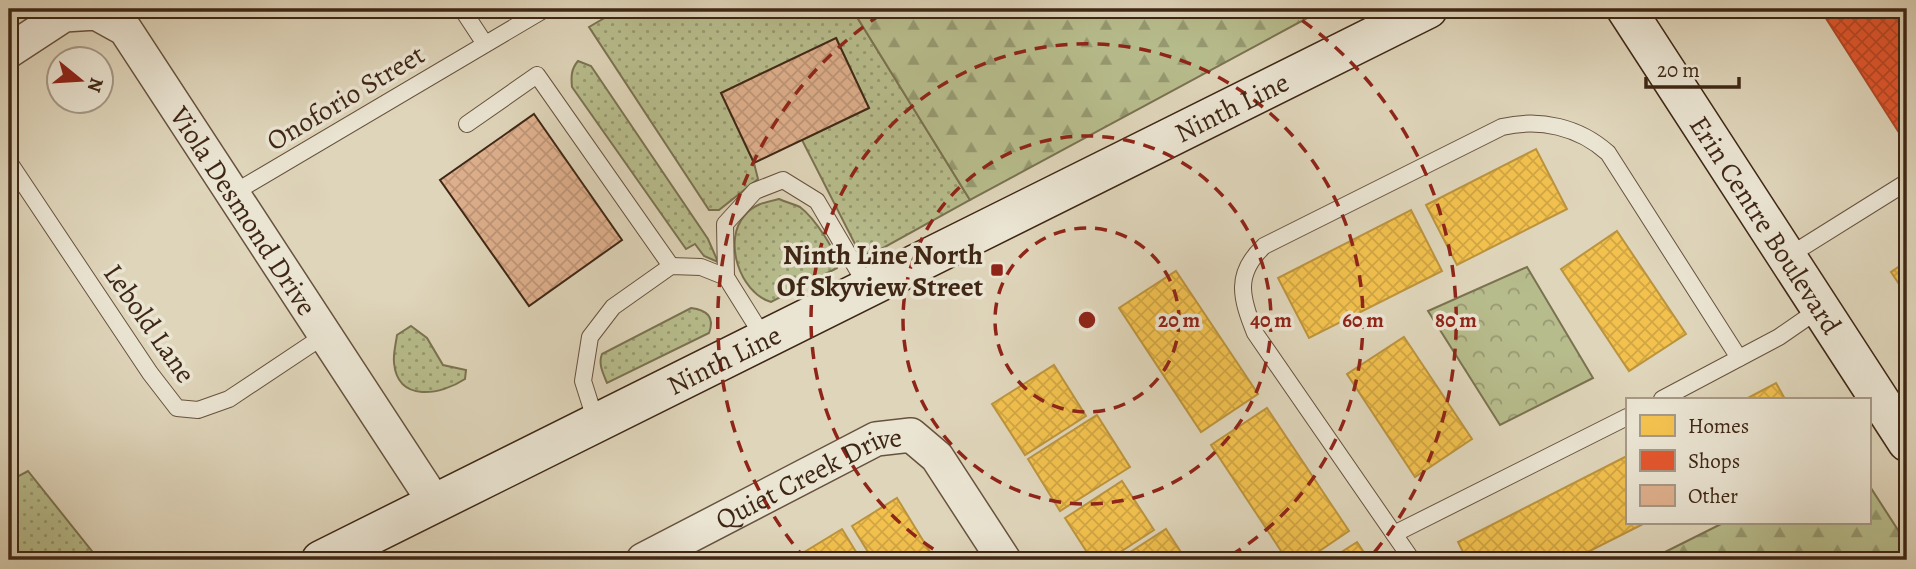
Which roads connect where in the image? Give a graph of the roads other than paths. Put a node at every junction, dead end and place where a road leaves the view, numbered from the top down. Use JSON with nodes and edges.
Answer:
{"nodes":[{"id":1,"x":462,"y":9,"type":"edge"},
{"id":2,"x":545,"y":9,"type":"edge"},
{"id":3,"x":1428,"y":9,"type":"edge"},
{"id":4,"x":1626,"y":9,"type":"edge"},
{"id":5,"x":485,"y":44,"type":"junction"},
{"id":6,"x":9,"y":51,"type":"edge"},
{"id":7,"x":467,"y":124,"type":"dead end"},
{"id":8,"x":9,"y":162,"type":"edge"},
{"id":9,"x":1907,"y":182,"type":"edge"},
{"id":10,"x":232,"y":194,"type":"junction"},
{"id":11,"x":1787,"y":257,"type":"junction"},
{"id":12,"x":671,"y":266,"type":"junction"},
{"id":13,"x":726,"y":277,"type":"junction"},
{"id":14,"x":867,"y":286,"type":"junction"},
{"id":15,"x":1821,"y":308,"type":"junction"},
{"id":16,"x":325,"y":335,"type":"junction"},
{"id":17,"x":764,"y":338,"type":"junction"},
{"id":18,"x":1739,"y":358,"type":"junction"},
{"id":19,"x":1664,"y":398,"type":"edge"},
{"id":20,"x":1626,"y":418,"type":"edge"},
{"id":21,"x":596,"y":422,"type":"junction"},
{"id":22,"x":1907,"y":442,"type":"edge"},
{"id":23,"x":435,"y":503,"type":"junction"},
{"id":24,"x":1394,"y":534,"type":"junction"},
{"id":25,"x":321,"y":560,"type":"edge"},
{"id":26,"x":643,"y":560,"type":"edge"},
{"id":27,"x":1004,"y":560,"type":"edge"},
{"id":28,"x":1412,"y":560,"type":"edge"}],
"edges":[{"from":1,"to":5,"type":"lane"},
{"from":2,"to":5,"type":"lane","name":"Onoforio Street"},
{"from":3,"to":14,"type":"main road","name":"Ninth Line"},
{"from":4,"to":11,"type":"main road","name":"Erin Centre Boulevard"},
{"from":5,"to":10,"type":"lane","name":"Onoforio Street"},
{"from":6,"to":10,"type":"street","name":"Viola Desmond Drive"},
{"from":7,"to":12,"type":"lane"},
{"from":8,"to":16,"type":"lane","name":"Lebold Lane"},
{"from":9,"to":11,"type":"lane"},
{"from":10,"to":16,"type":"street","name":"Viola Desmond Drive"},
{"from":11,"to":15,"type":"main road","name":"Erin Centre Boulevard"},
{"from":12,"to":13,"type":"lane"},
{"from":12,"to":21,"type":"lane"},
{"from":13,"to":14,"type":"lane"},
{"from":13,"to":17,"type":"lane"},
{"from":14,"to":17,"type":"main road","name":"Ninth Line"},
{"from":15,"to":18,"type":"lane"},
{"from":15,"to":22,"type":"main road","name":"Erin Centre Boulevard"},
{"from":16,"to":23,"type":"street","name":"Viola Desmond Drive"},
{"from":17,"to":21,"type":"main road","name":"Ninth Line"},
{"from":18,"to":19,"type":"lane"},
{"from":18,"to":24,"type":"lane"},
{"from":20,"to":24,"type":"lane"},
{"from":21,"to":23,"type":"main road","name":"Ninth Line"},
{"from":23,"to":25,"type":"main road","name":"Ninth Line"},
{"from":24,"to":28,"type":"lane"},
{"from":26,"to":27,"type":"street","name":"Quiet Creek Drive"}]}
